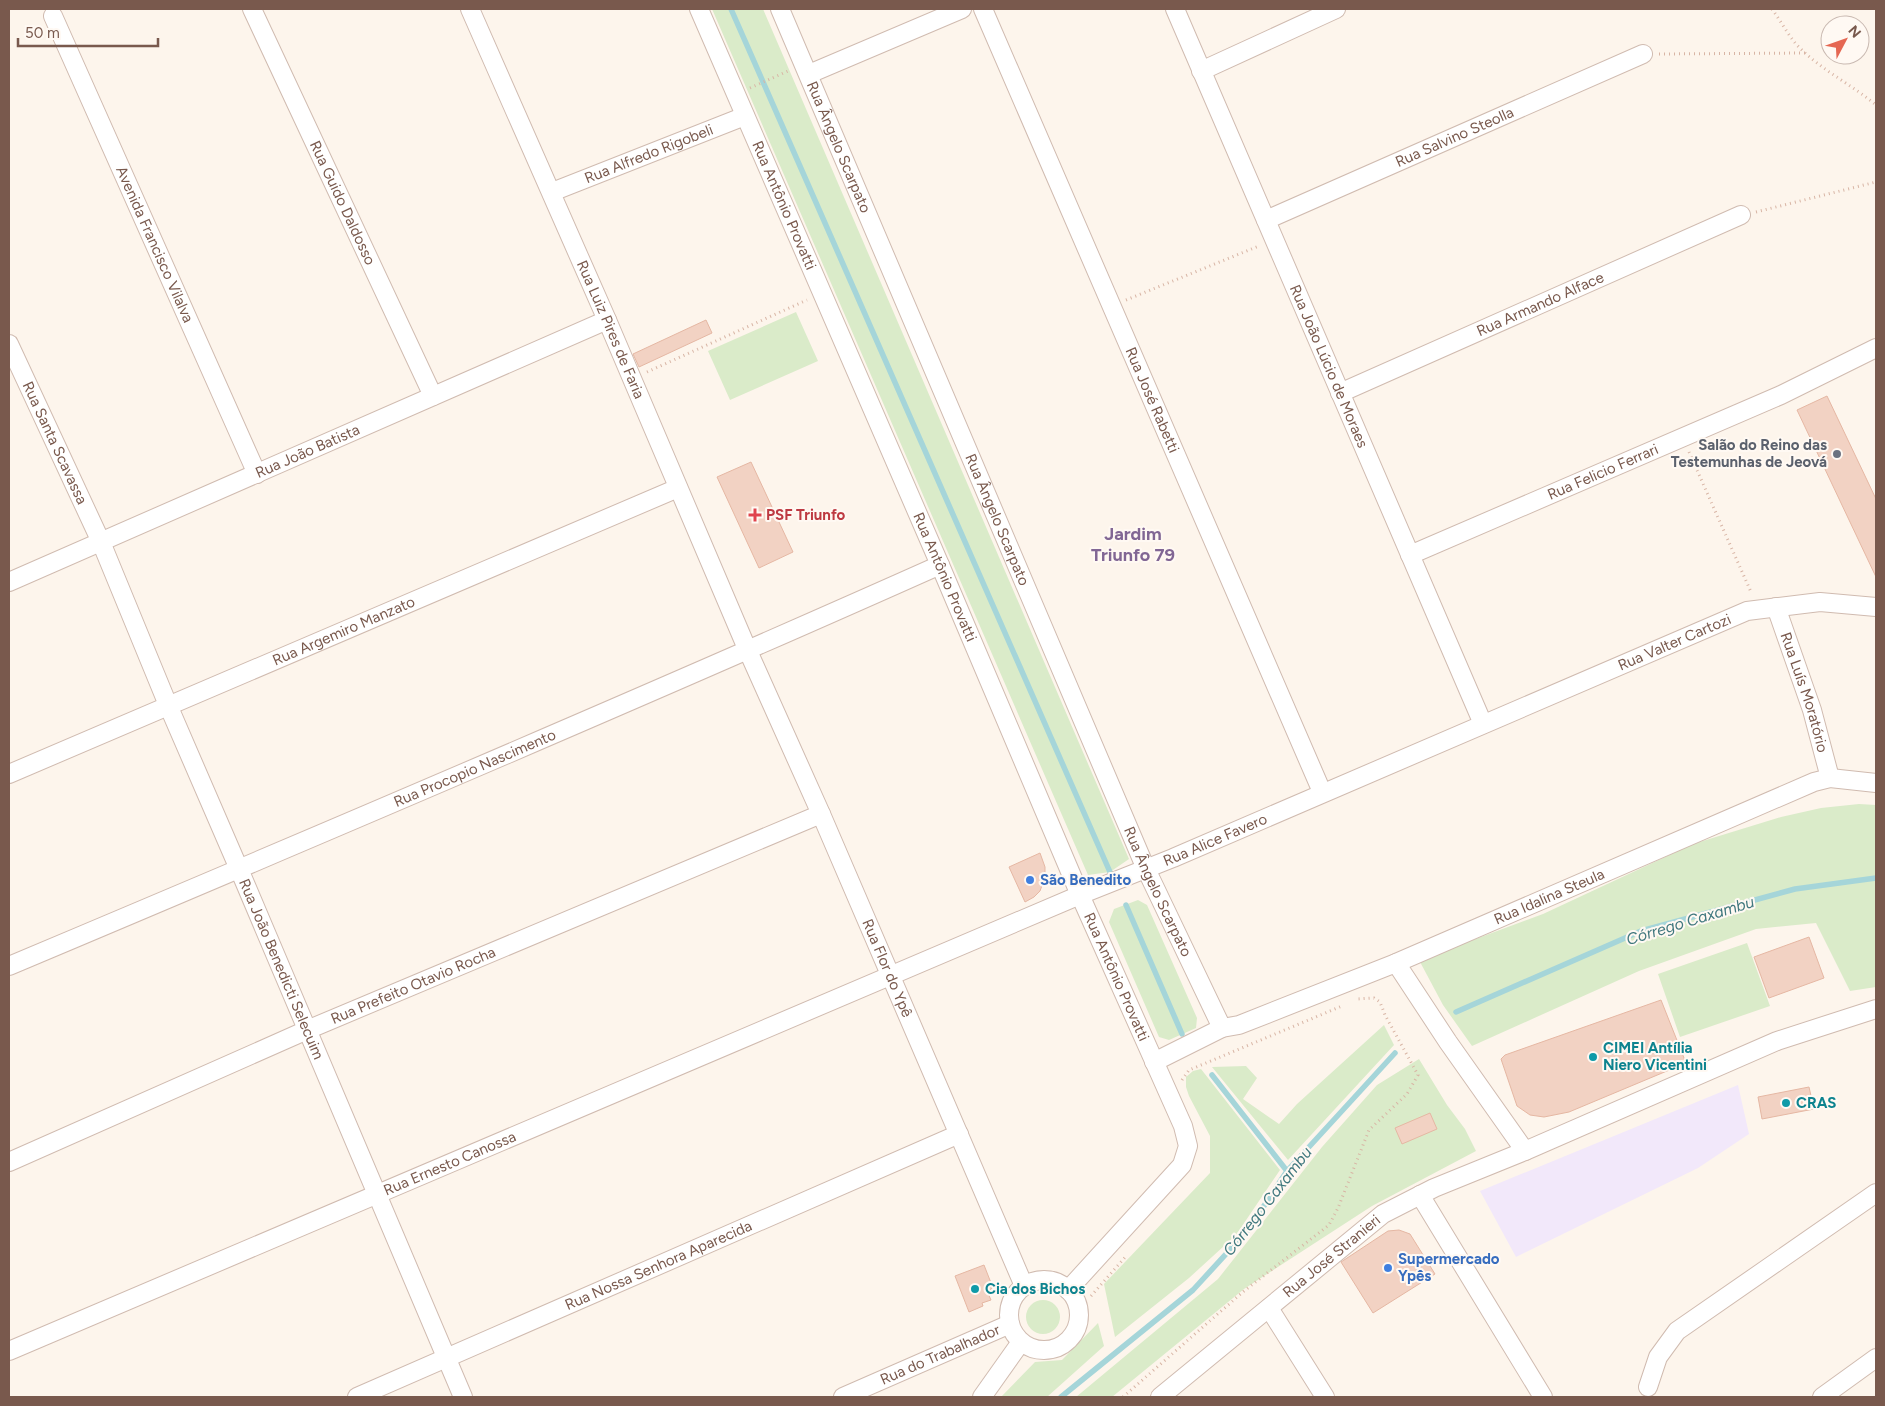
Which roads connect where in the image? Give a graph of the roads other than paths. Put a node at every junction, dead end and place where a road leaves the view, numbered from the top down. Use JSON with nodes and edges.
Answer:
{"nodes":[{"id":1,"x":252,"y":9,"type":"edge"},
{"id":2,"x":470,"y":9,"type":"edge"},
{"id":3,"x":699,"y":9,"type":"edge"},
{"id":4,"x":780,"y":9,"type":"edge"},
{"id":5,"x":962,"y":9,"type":"edge"},
{"id":6,"x":983,"y":9,"type":"edge"},
{"id":7,"x":1175,"y":9,"type":"edge"},
{"id":8,"x":1336,"y":9,"type":"edge"},
{"id":9,"x":53,"y":16,"type":"dead end"},
{"id":10,"x":1644,"y":54,"type":"road end"},
{"id":11,"x":1202,"y":71,"type":"junction"},
{"id":12,"x":809,"y":74,"type":"junction"},
{"id":13,"x":745,"y":116,"type":"junction"},
{"id":14,"x":552,"y":192,"type":"junction"},
{"id":15,"x":1741,"y":215,"type":"road end"},
{"id":16,"x":1266,"y":220,"type":"junction"},
{"id":17,"x":607,"y":320,"type":"junction"},
{"id":18,"x":9,"y":344,"type":"edge"},
{"id":19,"x":1876,"y":348,"type":"edge"},
{"id":20,"x":1340,"y":393,"type":"junction"},
{"id":21,"x":433,"y":396,"type":"junction"},
{"id":22,"x":257,"y":474,"type":"junction"},
{"id":23,"x":678,"y":488,"type":"junction"},
{"id":24,"x":101,"y":542,"type":"junction"},
{"id":25,"x":1410,"y":555,"type":"junction"},
{"id":26,"x":940,"y":565,"type":"junction"},
{"id":27,"x":9,"y":582,"type":"edge"},
{"id":28,"x":1876,"y":607,"type":"edge"},
{"id":29,"x":1767,"y":608,"type":"junction"},
{"id":30,"x":748,"y":651,"type":"junction"},
{"id":31,"x":168,"y":705,"type":"junction"},
{"id":32,"x":1483,"y":724,"type":"junction"},
{"id":33,"x":9,"y":774,"type":"edge"},
{"id":34,"x":1830,"y":778,"type":"junction"},
{"id":35,"x":1876,"y":783,"type":"edge"},
{"id":36,"x":1322,"y":792,"type":"junction"},
{"id":37,"x":821,"y":814,"type":"junction"},
{"id":38,"x":239,"y":869,"type":"junction"},
{"id":39,"x":1146,"y":870,"type":"junction"},
{"id":40,"x":1080,"y":895,"type":"junction"},
{"id":41,"x":1396,"y":963,"type":"junction"},
{"id":42,"x":9,"y":966,"type":"edge"},
{"id":43,"x":891,"y":976,"type":"junction"},
{"id":44,"x":1876,"y":1009,"type":"edge"},
{"id":45,"x":1222,"y":1028,"type":"junction"},
{"id":46,"x":307,"y":1030,"type":"junction"},
{"id":47,"x":1154,"y":1062,"type":"junction"},
{"id":48,"x":959,"y":1134,"type":"junction"},
{"id":49,"x":1525,"y":1151,"type":"junction"},
{"id":50,"x":9,"y":1162,"type":"edge"},
{"id":51,"x":1876,"y":1193,"type":"edge"},
{"id":52,"x":377,"y":1194,"type":"junction"},
{"id":53,"x":1420,"y":1195,"type":"junction"},
{"id":54,"x":1024,"y":1286,"type":"junction"},
{"id":55,"x":1068,"y":1290,"type":"junction"},
{"id":56,"x":1269,"y":1308,"type":"junction"},
{"id":57,"x":1010,"y":1324,"type":"junction"},
{"id":58,"x":1021,"y":1342,"type":"junction"},
{"id":59,"x":9,"y":1350,"type":"edge"},
{"id":60,"x":446,"y":1358,"type":"junction"},
{"id":61,"x":1876,"y":1358,"type":"edge"},
{"id":62,"x":1648,"y":1387,"type":"dead end"},
{"id":63,"x":357,"y":1397,"type":"edge"},
{"id":64,"x":463,"y":1397,"type":"edge"},
{"id":65,"x":843,"y":1397,"type":"edge"},
{"id":66,"x":982,"y":1397,"type":"edge"},
{"id":67,"x":1160,"y":1397,"type":"edge"},
{"id":68,"x":1325,"y":1397,"type":"edge"},
{"id":69,"x":1543,"y":1397,"type":"edge"},
{"id":70,"x":1822,"y":1397,"type":"edge"}],
"edges":[{"from":1,"to":21,"type":"street","name":"Rua Guido Daldosso"},
{"from":2,"to":14,"type":"street","name":"Rua Luiz Pires de Faria"},
{"from":3,"to":13,"type":"street","name":"Rua Antônio Provatti"},
{"from":4,"to":12,"type":"street","name":"Rua Ângelo Scarpato"},
{"from":5,"to":12,"type":"street"},
{"from":6,"to":36,"type":"street","name":"Rua José Rabetti"},
{"from":7,"to":11,"type":"street","name":"Rua João Lúcio de Moraes"},
{"from":8,"to":11,"type":"street"},
{"from":9,"to":22,"type":"street","name":"Avenida Francisco Vilalva"},
{"from":10,"to":16,"type":"street","name":"Rua Salvino Steolla"},
{"from":11,"to":16,"type":"street","name":"Rua João Lúcio de Moraes"},
{"from":12,"to":39,"type":"street","name":"Rua Ângelo Scarpato"},
{"from":13,"to":14,"type":"street","name":"Rua Alfredo Rigobeli"},
{"from":13,"to":26,"type":"street","name":"Rua Antônio Provatti"},
{"from":14,"to":17,"type":"street","name":"Rua Luiz Pires de Faria"},
{"from":15,"to":20,"type":"street","name":"Rua Armando Alface"},
{"from":16,"to":20,"type":"street","name":"Rua João Lúcio de Moraes"},
{"from":17,"to":21,"type":"street","name":"Rua João Batista"},
{"from":17,"to":23,"type":"street","name":"Rua Luiz Pires de Faria"},
{"from":18,"to":24,"type":"street","name":"Rua Santa Scavassa"},
{"from":19,"to":25,"type":"street","name":"Rua Felicio Ferrari"},
{"from":20,"to":25,"type":"street","name":"Rua João Lúcio de Moraes"},
{"from":21,"to":22,"type":"street","name":"Rua João Batista"},
{"from":22,"to":24,"type":"street","name":"Rua João Batista"},
{"from":23,"to":30,"type":"street","name":"Rua Luiz Pires de Faria"},
{"from":23,"to":31,"type":"street","name":"Rua Argemiro Manzato"},
{"from":24,"to":27,"type":"street","name":"Rua João Batista"},
{"from":24,"to":31,"type":"street","name":"Rua João Benedicti Selecuim"},
{"from":25,"to":32,"type":"street","name":"Rua João Lúcio de Moraes"},
{"from":26,"to":30,"type":"street","name":"Rua Procopio Nascimento"},
{"from":26,"to":40,"type":"street","name":"Rua Antônio Provatti"},
{"from":28,"to":29,"type":"street","name":"Rua Valter Cartozi"},
{"from":29,"to":32,"type":"street","name":"Rua Valter Cartozi"},
{"from":29,"to":34,"type":"street","name":"Rua Luís Moratório"},
{"from":30,"to":37,"type":"street","name":"Rua Flor do Ypê"},
{"from":30,"to":38,"type":"street","name":"Rua Procopio Nascimento"},
{"from":31,"to":33,"type":"street","name":"Rua Argemiro Manzato"},
{"from":31,"to":38,"type":"street","name":"Rua João Benedicti Selecuim"},
{"from":32,"to":36,"type":"street","name":"Rua Alice Favero"},
{"from":34,"to":35,"type":"street","name":"Rua Idalina Steula"},
{"from":34,"to":41,"type":"street","name":"Rua Idalina Steula"},
{"from":36,"to":39,"type":"street","name":"Rua Alice Favero"},
{"from":37,"to":43,"type":"street","name":"Rua Flor do Ypê"},
{"from":37,"to":46,"type":"street","name":"Rua Prefeito Otavio Rocha"},
{"from":38,"to":42,"type":"street","name":"Rua Procopio Nascimento"},
{"from":38,"to":46,"type":"street","name":"Rua João Benedicti Selecuim"},
{"from":39,"to":40,"type":"street","name":"Rua Alice Favero"},
{"from":39,"to":45,"type":"street","name":"Rua Ângelo Scarpato"},
{"from":40,"to":43,"type":"street","name":"Rua Alice Favero"},
{"from":40,"to":47,"type":"street","name":"Rua Antônio Provatti"},
{"from":41,"to":45,"type":"street","name":"Rua Idalina Steula"},
{"from":41,"to":49,"type":"street"},
{"from":43,"to":48,"type":"street","name":"Rua Flor do Ypê"},
{"from":43,"to":52,"type":"street","name":"Rua Ernesto Canossa"},
{"from":44,"to":49,"type":"street","name":"Rua José Stranieri"},
{"from":45,"to":47,"type":"street","name":"Rua Idalina Steula"},
{"from":46,"to":50,"type":"street","name":"Rua Prefeito Otavio Rocha"},
{"from":46,"to":52,"type":"street","name":"Rua João Benedicti Selecuim"},
{"from":47,"to":55,"type":"street","name":"Rua Antônio Provatti"},
{"from":48,"to":54,"type":"street","name":"Rua Flor do Ypê"},
{"from":48,"to":60,"type":"street","name":"Rua Nossa Senhora Aparecida"},
{"from":49,"to":53,"type":"street","name":"Rua José Stranieri"},
{"from":51,"to":62,"type":"street"},
{"from":52,"to":59,"type":"street","name":"Rua Ernesto Canossa"},
{"from":52,"to":60,"type":"street","name":"Rua João Benedicti Selecuim"},
{"from":53,"to":56,"type":"street","name":"Rua José Stranieri"},
{"from":53,"to":69,"type":"street"},
{"from":54,"to":55,"type":"street"},
{"from":54,"to":57,"type":"street"},
{"from":55,"to":58,"type":"street"},
{"from":56,"to":67,"type":"street","name":"Rua José Stranieri"},
{"from":56,"to":68,"type":"street"},
{"from":57,"to":58,"type":"street"},
{"from":57,"to":65,"type":"street","name":"Rua do Trabalhador"},
{"from":58,"to":66,"type":"street"},
{"from":60,"to":63,"type":"street","name":"Rua Nossa Senhora Aparecida"},
{"from":60,"to":64,"type":"street","name":"Rua João Benedicti Selecuim"},
{"from":61,"to":70,"type":"street"}]}
